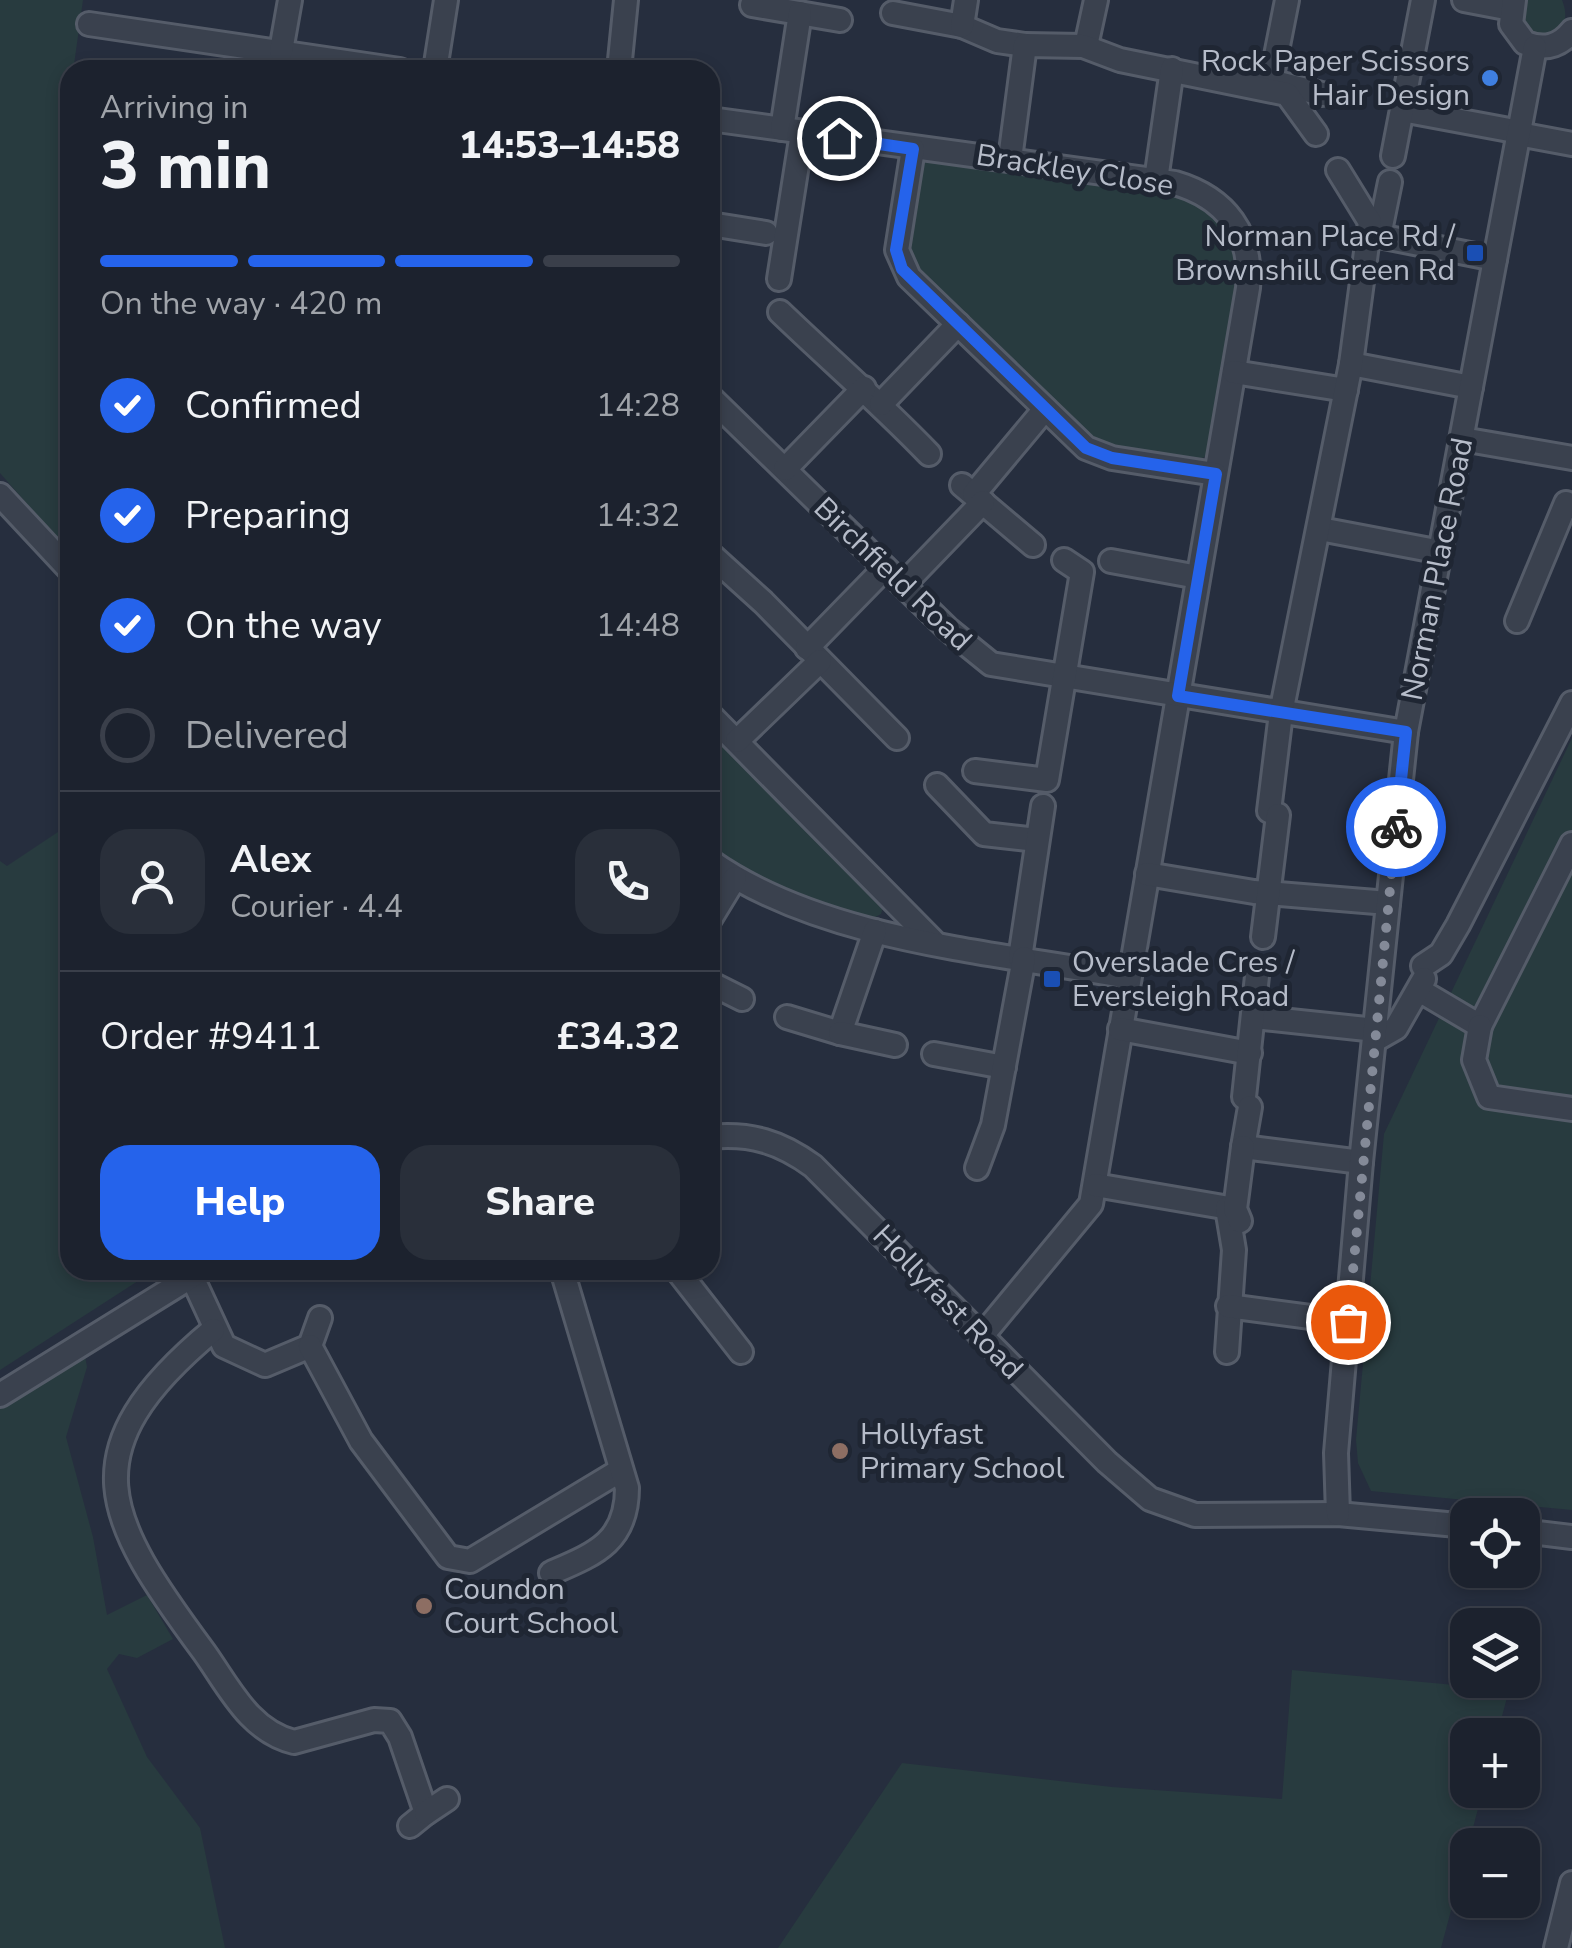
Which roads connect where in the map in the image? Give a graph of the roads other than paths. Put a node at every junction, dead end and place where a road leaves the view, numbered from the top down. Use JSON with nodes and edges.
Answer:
{"nodes":[{"id":1,"x":290,"y":0,"type":"edge"},
{"id":2,"x":446,"y":0,"type":"edge"},
{"id":3,"x":626,"y":0,"type":"edge"},
{"id":4,"x":966,"y":0,"type":"edge"},
{"id":5,"x":1096,"y":0,"type":"edge"},
{"id":6,"x":1287,"y":0,"type":"edge"},
{"id":7,"x":1423,"y":0,"type":"edge"},
{"id":8,"x":1464,"y":0,"type":"edge"},
{"id":9,"x":752,"y":5,"type":"dead end"},
{"id":10,"x":1512,"y":5,"type":"edge"},
{"id":11,"x":808,"y":9,"type":"edge"},
{"id":12,"x":893,"y":13,"type":"dead end"},
{"id":13,"x":840,"y":20,"type":"dead end"},
{"id":14,"x":88,"y":24,"type":"dead end"},
{"id":15,"x":962,"y":26,"type":"junction"},
{"id":16,"x":1572,"y":31,"type":"edge"},
{"id":17,"x":1025,"y":45,"type":"junction"},
{"id":18,"x":1086,"y":46,"type":"junction"},
{"id":19,"x":1536,"y":47,"type":"junction"},
{"id":20,"x":280,"y":51,"type":"junction"},
{"id":21,"x":300,"y":60,"type":"edge"},
{"id":22,"x":437,"y":60,"type":"edge"},
{"id":23,"x":620,"y":60,"type":"edge"},
{"id":24,"x":1172,"y":69,"type":"junction"},
{"id":25,"x":1226,"y":71,"type":"dead end"},
{"id":26,"x":1270,"y":81,"type":"junction"},
{"id":27,"x":1322,"y":94,"type":"dead end"},
{"id":28,"x":1402,"y":110,"type":"junction"},
{"id":29,"x":720,"y":120,"type":"edge"},
{"id":30,"x":792,"y":131,"type":"junction"},
{"id":31,"x":1519,"y":133,"type":"junction"},
{"id":32,"x":1316,"y":134,"type":"dead end"},
{"id":33,"x":1572,"y":144,"type":"edge"},
{"id":34,"x":913,"y":149,"type":"junction"},
{"id":35,"x":1394,"y":156,"type":"dead end"},
{"id":36,"x":1010,"y":160,"type":"junction"},
{"id":37,"x":1338,"y":170,"type":"dead end"},
{"id":38,"x":1156,"y":180,"type":"junction"},
{"id":39,"x":1390,"y":182,"type":"dead end"},
{"id":40,"x":720,"y":226,"type":"edge"},
{"id":41,"x":766,"y":233,"type":"dead end"},
{"id":42,"x":1495,"y":259,"type":"junction"},
{"id":43,"x":779,"y":279,"type":"dead end"},
{"id":44,"x":780,"y":312,"type":"dead end"},
{"id":45,"x":958,"y":324,"type":"junction"},
{"id":46,"x":1351,"y":364,"type":"junction"},
{"id":47,"x":1234,"y":372,"type":"junction"},
{"id":48,"x":1471,"y":386,"type":"junction"},
{"id":49,"x":1346,"y":390,"type":"junction"},
{"id":50,"x":873,"y":396,"type":"junction"},
{"id":51,"x":720,"y":406,"type":"edge"},
{"id":52,"x":1046,"y":409,"type":"junction"},
{"id":53,"x":1462,"y":439,"type":"junction"},
{"id":54,"x":929,"y":454,"type":"dead end"},
{"id":55,"x":1572,"y":458,"type":"edge"},
{"id":56,"x":786,"y":469,"type":"junction"},
{"id":57,"x":1216,"y":474,"type":"junction"},
{"id":58,"x":973,"y":494,"type":"junction"},
{"id":59,"x":0,"y":495,"type":"edge"},
{"id":60,"x":1570,"y":498,"type":"edge"},
{"id":61,"x":1320,"y":530,"type":"junction"},
{"id":62,"x":1033,"y":545,"type":"dead end"},
{"id":63,"x":1441,"y":552,"type":"junction"},
{"id":64,"x":60,"y":559,"type":"edge"},
{"id":65,"x":1064,"y":560,"type":"dead end"},
{"id":66,"x":1111,"y":561,"type":"dead end"},
{"id":67,"x":720,"y":564,"type":"edge"},
{"id":68,"x":885,"y":568,"type":"junction"},
{"id":69,"x":1198,"y":577,"type":"junction"},
{"id":70,"x":903,"y":586,"type":"junction"},
{"id":71,"x":1517,"y":621,"type":"dead end"},
{"id":72,"x":813,"y":654,"type":"junction"},
{"id":73,"x":1066,"y":677,"type":"junction"},
{"id":74,"x":1178,"y":696,"type":"junction"},
{"id":75,"x":1572,"y":703,"type":"edge"},
{"id":76,"x":1281,"y":712,"type":"junction"},
{"id":77,"x":720,"y":725,"type":"edge"},
{"id":78,"x":1406,"y":732,"type":"junction"},
{"id":79,"x":897,"y":738,"type":"dead end"},
{"id":80,"x":737,"y":742,"type":"junction"},
{"id":81,"x":976,"y":771,"type":"dead end"},
{"id":82,"x":937,"y":785,"type":"dead end"},
{"id":83,"x":1042,"y":806,"type":"dead end"},
{"id":84,"x":1037,"y":840,"type":"junction"},
{"id":85,"x":1572,"y":844,"type":"edge"},
{"id":86,"x":720,"y":868,"type":"edge"},
{"id":87,"x":1147,"y":874,"type":"junction"},
{"id":88,"x":736,"y":878,"type":"junction"},
{"id":89,"x":1268,"y":892,"type":"junction"},
{"id":90,"x":720,"y":903,"type":"edge"},
{"id":91,"x":1388,"y":903,"type":"junction"},
{"id":92,"x":876,"y":931,"type":"junction"},
{"id":93,"x":1263,"y":937,"type":"dead end"},
{"id":94,"x":934,"y":941,"type":"junction"},
{"id":95,"x":1384,"y":952,"type":"junction"},
{"id":96,"x":1022,"y":958,"type":"junction"},
{"id":97,"x":1423,"y":966,"type":"junction"},
{"id":98,"x":1257,"y":976,"type":"dead end"},
{"id":99,"x":1128,"y":977,"type":"junction"},
{"id":100,"x":720,"y":988,"type":"edge"},
{"id":101,"x":1419,"y":990,"type":"junction"},
{"id":102,"x":742,"y":999,"type":"dead end"},
{"id":103,"x":787,"y":1017,"type":"dead end"},
{"id":104,"x":1254,"y":1018,"type":"junction"},
{"id":105,"x":1480,"y":1026,"type":"junction"},
{"id":106,"x":1120,"y":1029,"type":"junction"},
{"id":107,"x":840,"y":1033,"type":"junction"},
{"id":108,"x":1375,"y":1035,"type":"junction"},
{"id":109,"x":895,"y":1045,"type":"dead end"},
{"id":110,"x":1250,"y":1053,"type":"junction"},
{"id":111,"x":934,"y":1054,"type":"dead end"},
{"id":112,"x":1004,"y":1067,"type":"junction"},
{"id":113,"x":1572,"y":1109,"type":"edge"},
{"id":114,"x":720,"y":1137,"type":"edge"},
{"id":115,"x":1243,"y":1147,"type":"junction"},
{"id":116,"x":1360,"y":1162,"type":"junction"},
{"id":117,"x":977,"y":1168,"type":"dead end"},
{"id":118,"x":1095,"y":1185,"type":"junction"},
{"id":119,"x":1234,"y":1213,"type":"junction"},
{"id":120,"x":187,"y":1280,"type":"edge"},
{"id":121,"x":199,"y":1280,"type":"edge"},
{"id":122,"x":565,"y":1280,"type":"edge"},
{"id":123,"x":684,"y":1280,"type":"edge"},
{"id":124,"x":1228,"y":1306,"type":"junction"},
{"id":125,"x":320,"y":1318,"type":"dead end"},
{"id":126,"x":1348,"y":1322,"type":"junction"},
{"id":127,"x":212,"y":1330,"type":"junction"},
{"id":128,"x":981,"y":1337,"type":"junction"},
{"id":129,"x":310,"y":1346,"type":"junction"},
{"id":130,"x":741,"y":1352,"type":"dead end"},
{"id":131,"x":1227,"y":1352,"type":"dead end"},
{"id":132,"x":0,"y":1395,"type":"edge"},
{"id":133,"x":622,"y":1471,"type":"junction"},
{"id":134,"x":1338,"y":1514,"type":"junction"},
{"id":135,"x":1450,"y":1524,"type":"edge"},
{"id":136,"x":1540,"y":1534,"type":"edge"},
{"id":137,"x":1572,"y":1537,"type":"edge"},
{"id":138,"x":551,"y":1573,"type":"dead end"},
{"id":139,"x":447,"y":1799,"type":"dead end"},
{"id":140,"x":1572,"y":1882,"type":"edge"},
{"id":141,"x":1556,"y":1948,"type":"edge"}],
"edges":[{"from":1,"to":20,"type":"street"},
{"from":2,"to":22,"type":"street"},
{"from":3,"to":23,"type":"street"},
{"from":4,"to":15,"type":"street"},
{"from":5,"to":18,"type":"street"},
{"from":6,"to":26,"type":"street"},
{"from":7,"to":28,"type":"street"},
{"from":8,"to":10,"type":"street"},
{"from":9,"to":11,"type":"street"},
{"from":10,"to":19,"type":"street"},
{"from":11,"to":13,"type":"street"},
{"from":11,"to":30,"type":"street"},
{"from":12,"to":15,"type":"street"},
{"from":14,"to":20,"type":"street"},
{"from":15,"to":17,"type":"street"},
{"from":16,"to":19,"type":"street"},
{"from":17,"to":18,"type":"street"},
{"from":17,"to":36,"type":"street"},
{"from":18,"to":24,"type":"street"},
{"from":19,"to":31,"type":"street","name":"Norman Place Road"},
{"from":20,"to":21,"type":"street"},
{"from":24,"to":32,"type":"street"},
{"from":24,"to":38,"type":"street"},
{"from":25,"to":26,"type":"street"},
{"from":26,"to":27,"type":"street"},
{"from":28,"to":31,"type":"street"},
{"from":28,"to":35,"type":"street"},
{"from":29,"to":30,"type":"street","name":"Brackley Close"},
{"from":30,"to":34,"type":"street","name":"Brackley Close"},
{"from":30,"to":43,"type":"street"},
{"from":31,"to":33,"type":"street"},
{"from":31,"to":42,"type":"street","name":"Norman Place Road"},
{"from":34,"to":36,"type":"street","name":"Brackley Close"},
{"from":34,"to":45,"type":"street"},
{"from":36,"to":38,"type":"street","name":"Brackley Close"},
{"from":37,"to":46,"type":"street"},
{"from":38,"to":47,"type":"street","name":"Brackley Close"},
{"from":39,"to":42,"type":"street"},
{"from":40,"to":41,"type":"street"},
{"from":42,"to":48,"type":"street","name":"Norman Place Road"},
{"from":44,"to":50,"type":"street"},
{"from":45,"to":50,"type":"street"},
{"from":45,"to":52,"type":"street"},
{"from":46,"to":48,"type":"street"},
{"from":46,"to":49,"type":"street"},
{"from":47,"to":49,"type":"street"},
{"from":47,"to":57,"type":"street","name":"Brackley Close"},
{"from":48,"to":53,"type":"street","name":"Norman Place Road"},
{"from":49,"to":61,"type":"street"},
{"from":50,"to":54,"type":"street"},
{"from":50,"to":56,"type":"street"},
{"from":51,"to":56,"type":"street","name":"Birchfield Road"},
{"from":52,"to":57,"type":"street"},
{"from":52,"to":58,"type":"street"},
{"from":53,"to":55,"type":"street"},
{"from":53,"to":63,"type":"street","name":"Norman Place Road"},
{"from":56,"to":68,"type":"street","name":"Birchfield Road"},
{"from":57,"to":69,"type":"street","name":"Brackley Close"},
{"from":58,"to":62,"type":"street"},
{"from":58,"to":70,"type":"street"},
{"from":59,"to":64,"type":"street"},
{"from":60,"to":71,"type":"street"},
{"from":61,"to":63,"type":"street"},
{"from":61,"to":76,"type":"street"},
{"from":63,"to":78,"type":"street","name":"Norman Place Road"},
{"from":65,"to":73,"type":"street"},
{"from":66,"to":69,"type":"street"},
{"from":67,"to":72,"type":"street"},
{"from":68,"to":70,"type":"street","name":"Birchfield Road"},
{"from":68,"to":72,"type":"street"},
{"from":69,"to":74,"type":"street","name":"Brackley Close"},
{"from":70,"to":73,"type":"street","name":"Birchfield Road"},
{"from":72,"to":79,"type":"street"},
{"from":72,"to":80,"type":"street"},
{"from":73,"to":74,"type":"street","name":"Birchfield Road"},
{"from":73,"to":81,"type":"street"},
{"from":74,"to":76,"type":"street","name":"Birchfield Road"},
{"from":74,"to":87,"type":"street","name":"Brackley Close"},
{"from":75,"to":97,"type":"street"},
{"from":76,"to":78,"type":"street","name":"Birchfield Road"},
{"from":76,"to":89,"type":"street"},
{"from":77,"to":80,"type":"street"},
{"from":78,"to":91,"type":"street","name":"Norman Place Road"},
{"from":80,"to":94,"type":"street"},
{"from":82,"to":84,"type":"street"},
{"from":83,"to":84,"type":"street"},
{"from":84,"to":96,"type":"street"},
{"from":85,"to":105,"type":"street"},
{"from":86,"to":88,"type":"street"},
{"from":87,"to":89,"type":"street"},
{"from":87,"to":99,"type":"street","name":"Brackley Close"},
{"from":88,"to":90,"type":"street"},
{"from":88,"to":92,"type":"street"},
{"from":89,"to":91,"type":"street"},
{"from":89,"to":93,"type":"street"},
{"from":91,"to":95,"type":"street","name":"Norman Place Road"},
{"from":92,"to":94,"type":"street"},
{"from":92,"to":107,"type":"street"},
{"from":94,"to":96,"type":"street"},
{"from":95,"to":97,"type":"street"},
{"from":95,"to":108,"type":"street","name":"Norman Place Road"},
{"from":96,"to":99,"type":"street"},
{"from":96,"to":112,"type":"street"},
{"from":97,"to":101,"type":"street"},
{"from":98,"to":104,"type":"street"},
{"from":99,"to":106,"type":"street","name":"Brackley Close"},
{"from":100,"to":102,"type":"street"},
{"from":101,"to":105,"type":"street"},
{"from":101,"to":108,"type":"street"},
{"from":103,"to":107,"type":"street"},
{"from":104,"to":108,"type":"street"},
{"from":104,"to":110,"type":"street"},
{"from":105,"to":113,"type":"street"},
{"from":106,"to":110,"type":"street"},
{"from":106,"to":118,"type":"street","name":"Brackley Close"},
{"from":107,"to":109,"type":"street"},
{"from":108,"to":116,"type":"street","name":"Norman Place Road"},
{"from":110,"to":115,"type":"street"},
{"from":111,"to":112,"type":"street"},
{"from":112,"to":117,"type":"street"},
{"from":114,"to":128,"type":"street","name":"Hollyfast Road"},
{"from":115,"to":116,"type":"street"},
{"from":115,"to":119,"type":"street"},
{"from":116,"to":126,"type":"street","name":"Norman Place Road"},
{"from":118,"to":119,"type":"street"},
{"from":118,"to":128,"type":"street","name":"Brackley Close"},
{"from":119,"to":124,"type":"street"},
{"from":120,"to":132,"type":"street"},
{"from":121,"to":127,"type":"street"},
{"from":122,"to":133,"type":"street"},
{"from":123,"to":130,"type":"street"},
{"from":124,"to":126,"type":"street"},
{"from":124,"to":131,"type":"street"},
{"from":125,"to":129,"type":"street"},
{"from":126,"to":134,"type":"street","name":"Norman Place Road"},
{"from":127,"to":129,"type":"street"},
{"from":127,"to":139,"type":"street"},
{"from":128,"to":134,"type":"street","name":"Hollyfast Road"},
{"from":129,"to":133,"type":"street"},
{"from":133,"to":138,"type":"street"},
{"from":134,"to":135,"type":"street","name":"Hollyfast Road"},
{"from":136,"to":137,"type":"street"},
{"from":140,"to":141,"type":"street"}]}
